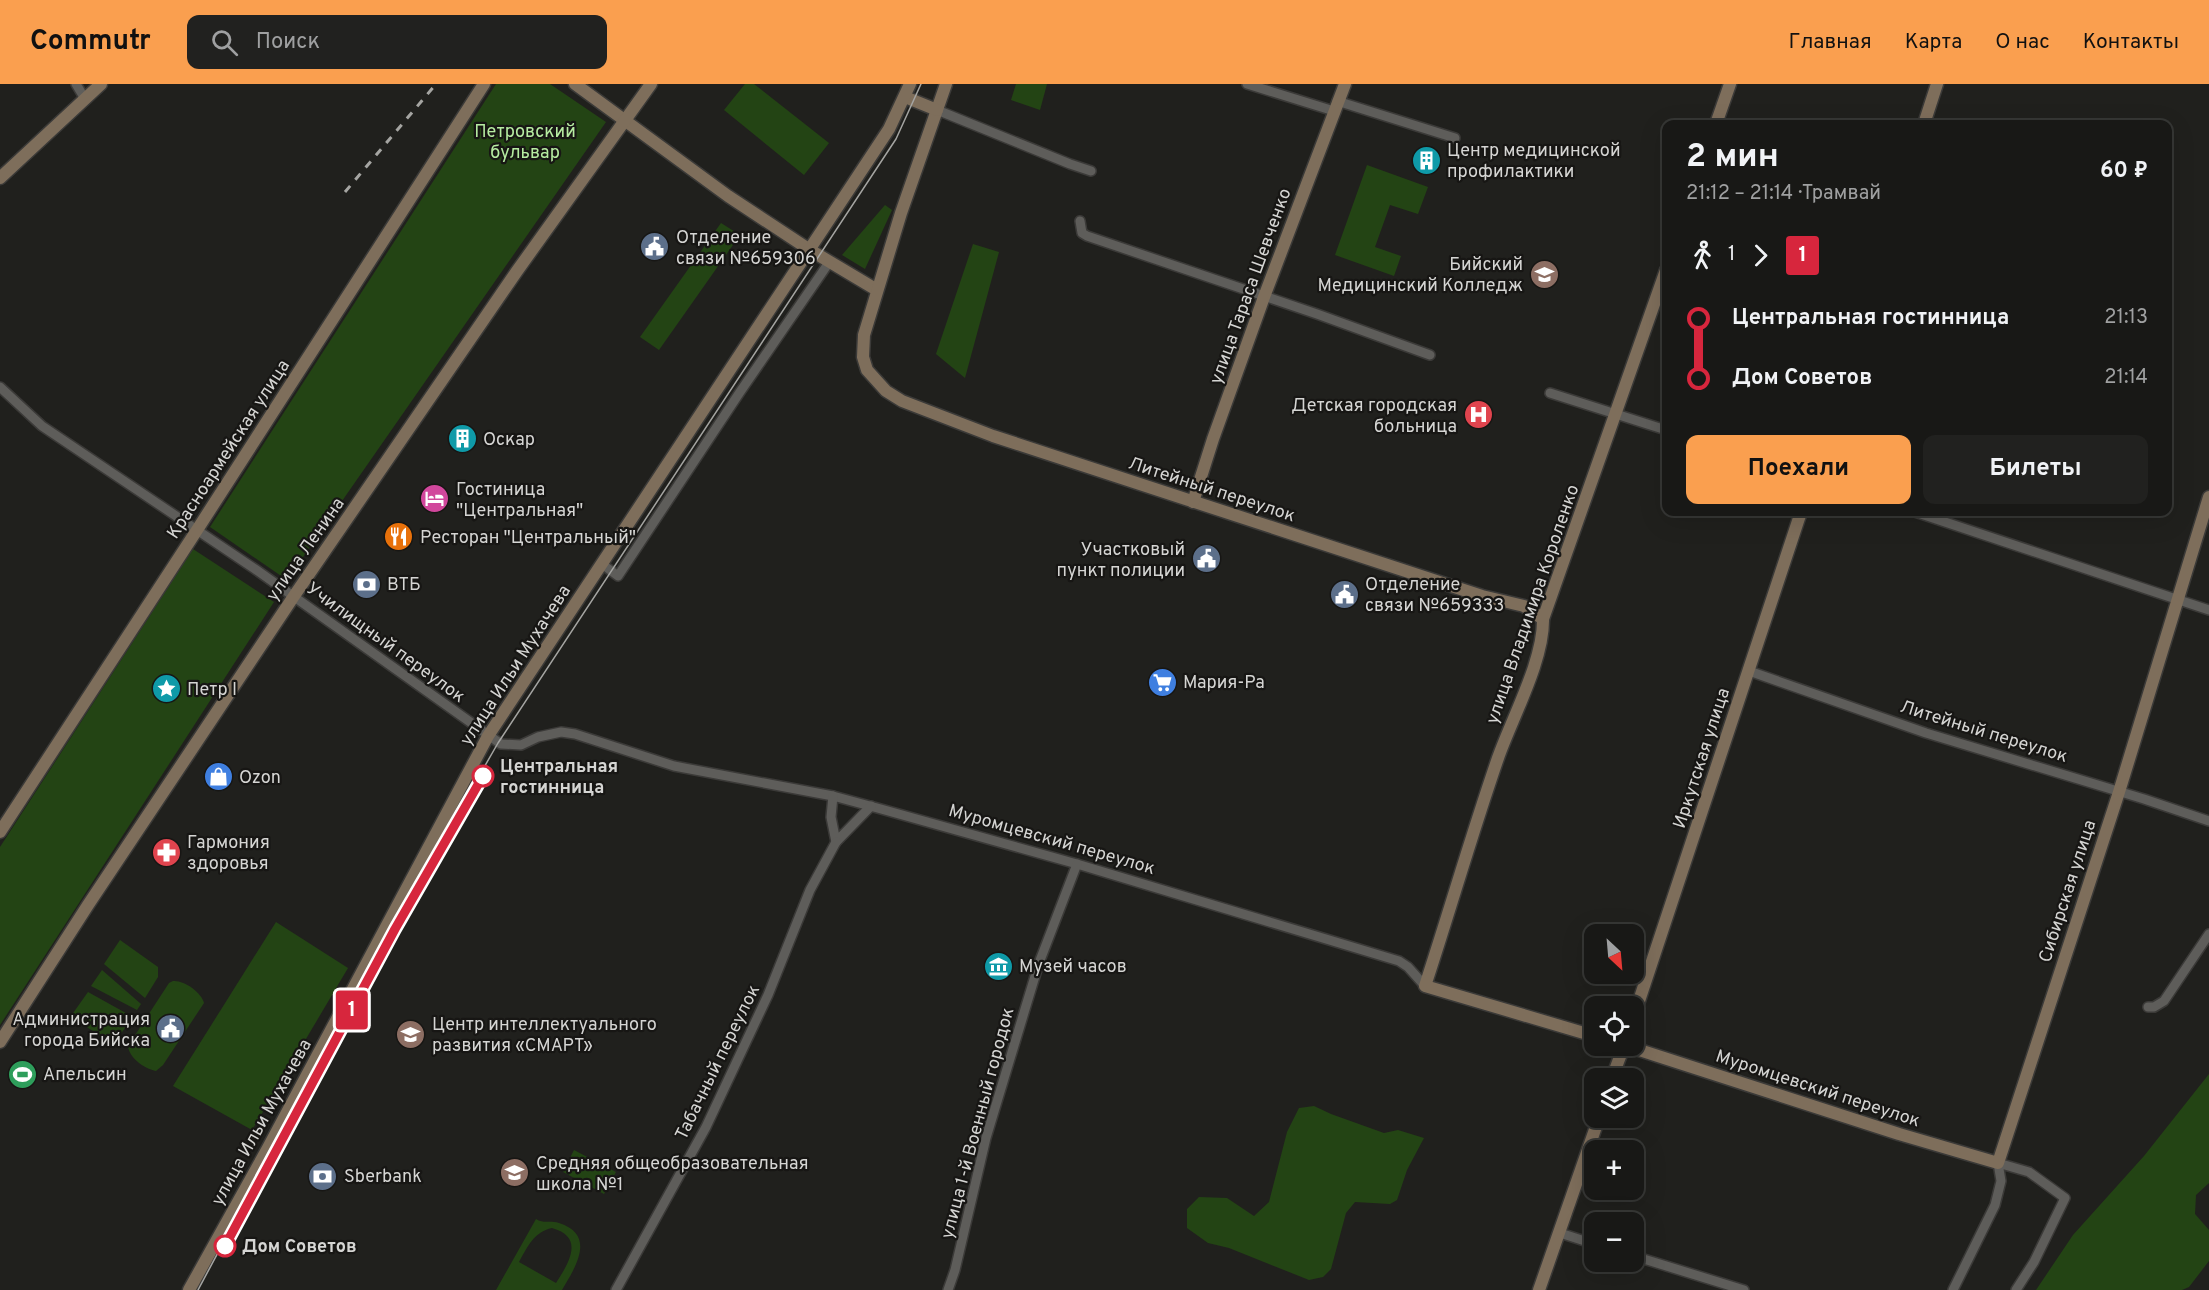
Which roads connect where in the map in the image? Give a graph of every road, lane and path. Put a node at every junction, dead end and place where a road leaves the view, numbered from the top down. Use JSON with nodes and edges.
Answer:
{"nodes":[{"id":1,"x":76,"y":84,"type":"edge"},
{"id":2,"x":101,"y":84,"type":"edge"},
{"id":3,"x":484,"y":84,"type":"edge"},
{"id":4,"x":575,"y":84,"type":"edge"},
{"id":5,"x":651,"y":84,"type":"edge"},
{"id":6,"x":910,"y":84,"type":"edge"},
{"id":7,"x":946,"y":84,"type":"edge"},
{"id":8,"x":1247,"y":84,"type":"edge"},
{"id":9,"x":1345,"y":84,"type":"edge"},
{"id":10,"x":1730,"y":84,"type":"edge"},
{"id":11,"x":1937,"y":84,"type":"edge"},
{"id":12,"x":905,"y":97,"type":"junction"},
{"id":13,"x":85,"y":99,"type":"junction"},
{"id":14,"x":1335,"y":106,"type":"junction"},
{"id":15,"x":937,"y":110,"type":"junction"},
{"id":16,"x":626,"y":120,"type":"junction"},
{"id":17,"x":1717,"y":120,"type":"edge"},
{"id":18,"x":1925,"y":120,"type":"edge"},
{"id":19,"x":1455,"y":138,"type":"dead end"},
{"id":20,"x":1090,"y":171,"type":"dead end"},
{"id":21,"x":0,"y":178,"type":"edge"},
{"id":22,"x":1080,"y":221,"type":"dead end"},
{"id":23,"x":810,"y":250,"type":"junction"},
{"id":24,"x":830,"y":261,"type":"junction"},
{"id":25,"x":1662,"y":282,"type":"edge"},
{"id":26,"x":877,"y":290,"type":"junction"},
{"id":27,"x":1264,"y":297,"type":"junction"},
{"id":28,"x":1430,"y":355,"type":"dead end"},
{"id":29,"x":0,"y":387,"type":"edge"},
{"id":30,"x":1550,"y":393,"type":"dead end"},
{"id":31,"x":1617,"y":414,"type":"junction"},
{"id":32,"x":1662,"y":429,"type":"edge"},
{"id":33,"x":2209,"y":497,"type":"edge"},
{"id":34,"x":1193,"y":502,"type":"junction"},
{"id":35,"x":1800,"y":516,"type":"edge"},
{"id":36,"x":1928,"y":516,"type":"edge"},
{"id":37,"x":197,"y":530,"type":"junction"},
{"id":38,"x":602,"y":564,"type":"junction"},
{"id":39,"x":294,"y":596,"type":"junction"},
{"id":40,"x":2176,"y":601,"type":"junction"},
{"id":41,"x":2209,"y":610,"type":"edge"},
{"id":42,"x":1543,"y":619,"type":"junction"},
{"id":43,"x":1749,"y":671,"type":"junction"},
{"id":44,"x":488,"y":736,"type":"junction"},
{"id":45,"x":2119,"y":792,"type":"junction"},
{"id":46,"x":833,"y":796,"type":"junction"},
{"id":47,"x":871,"y":806,"type":"junction"},
{"id":48,"x":2209,"y":821,"type":"edge"},
{"id":49,"x":0,"y":832,"type":"edge"},
{"id":50,"x":836,"y":842,"type":"junction"},
{"id":51,"x":1077,"y":864,"type":"junction"},
{"id":52,"x":2209,"y":934,"type":"edge"},
{"id":53,"x":1425,"y":986,"type":"junction"},
{"id":54,"x":1641,"y":996,"type":"edge"},
{"id":55,"x":2148,"y":1007,"type":"dead end"},
{"id":56,"x":1584,"y":1033,"type":"edge"},
{"id":57,"x":0,"y":1042,"type":"edge"},
{"id":58,"x":1644,"y":1052,"type":"edge"},
{"id":59,"x":1596,"y":1128,"type":"edge"},
{"id":60,"x":1998,"y":1163,"type":"junction"},
{"id":61,"x":1560,"y":1233,"type":"junction"},
{"id":62,"x":1584,"y":1241,"type":"edge"},
{"id":63,"x":1644,"y":1259,"type":"edge"},
{"id":64,"x":189,"y":1290,"type":"edge"},
{"id":65,"x":616,"y":1290,"type":"edge"},
{"id":66,"x":948,"y":1290,"type":"edge"},
{"id":67,"x":1539,"y":1290,"type":"edge"},
{"id":68,"x":1744,"y":1290,"type":"edge"},
{"id":69,"x":1953,"y":1290,"type":"edge"},
{"id":70,"x":2016,"y":1290,"type":"edge"}],
"edges":[{"from":1,"to":13,"type":"street"},
{"from":2,"to":13,"type":"main road"},
{"from":3,"to":37,"type":"main road","name":"Красноармейская улица"},
{"from":4,"to":16,"type":"main road"},
{"from":5,"to":16,"type":"main road","name":"улица Ленина"},
{"from":6,"to":12,"type":"main road","name":"улица Ильи Мухачева"},
{"from":7,"to":15,"type":"main road"},
{"from":8,"to":14,"type":"street"},
{"from":9,"to":14,"type":"main road","name":"улица Тараса Шевченко"},
{"from":10,"to":17,"type":"main road"},
{"from":11,"to":18,"type":"main road"},
{"from":12,"to":15,"type":"main road"},
{"from":12,"to":23,"type":"main road","name":"улица Ильи Мухачева"},
{"from":13,"to":21,"type":"main road"},
{"from":14,"to":19,"type":"street"},
{"from":14,"to":27,"type":"main road","name":"улица Тараса Шевченко"},
{"from":15,"to":20,"type":"street"},
{"from":15,"to":26,"type":"main road"},
{"from":16,"to":23,"type":"main road"},
{"from":16,"to":39,"type":"main road","name":"улица Ленина"},
{"from":22,"to":27,"type":"street"},
{"from":23,"to":24,"type":"main road"},
{"from":23,"to":38,"type":"main road","name":"улица Ильи Мухачева"},
{"from":24,"to":26,"type":"main road"},
{"from":24,"to":38,"type":"street"},
{"from":25,"to":31,"type":"main road","name":"улица Владимира Короленко"},
{"from":26,"to":34,"type":"main road","name":"Литейный переулок"},
{"from":27,"to":28,"type":"street"},
{"from":27,"to":34,"type":"main road","name":"улица Тараса Шевченко"},
{"from":29,"to":37,"type":"street","name":"Училищный переулок"},
{"from":30,"to":31,"type":"street"},
{"from":31,"to":32,"type":"street"},
{"from":31,"to":42,"type":"main road","name":"улица Владимира Короленко"},
{"from":33,"to":40,"type":"main road","name":"Сибирская улица"},
{"from":34,"to":42,"type":"main road","name":"Литейный переулок"},
{"from":35,"to":43,"type":"main road","name":"Иркутская улица"},
{"from":36,"to":40,"type":"street"},
{"from":37,"to":39,"type":"street","name":"Училищный переулок"},
{"from":37,"to":49,"type":"main road","name":"Красноармейская улица"},
{"from":38,"to":44,"type":"main road","name":"улица Ильи Мухачева"},
{"from":39,"to":44,"type":"street","name":"Училищный переулок"},
{"from":39,"to":57,"type":"main road","name":"улица Ленина"},
{"from":40,"to":41,"type":"street"},
{"from":40,"to":45,"type":"main road","name":"Сибирская улица"},
{"from":42,"to":53,"type":"main road","name":"улица Владимира Короленко"},
{"from":43,"to":45,"type":"street","name":"Литейный переулок"},
{"from":43,"to":54,"type":"main road","name":"Иркутская улица"},
{"from":44,"to":46,"type":"street","name":"Муромцевский переулок"},
{"from":44,"to":64,"type":"main road","name":"улица Ильи Мухачева"},
{"from":45,"to":48,"type":"street","name":"Литейный переулок"},
{"from":45,"to":60,"type":"main road","name":"Сибирская улица"},
{"from":46,"to":47,"type":"street","name":"Муромцевский переулок"},
{"from":46,"to":50,"type":"street"},
{"from":47,"to":50,"type":"street","name":"Табачный переулок"},
{"from":47,"to":51,"type":"street","name":"Муромцевский переулок"},
{"from":50,"to":65,"type":"street","name":"Табачный переулок"},
{"from":51,"to":53,"type":"street","name":"Муромцевский переулок"},
{"from":51,"to":66,"type":"street","name":"улица 1-й Военный городок"},
{"from":52,"to":55,"type":"street"},
{"from":53,"to":56,"type":"main road","name":"Муромцевский переулок"},
{"from":58,"to":60,"type":"main road","name":"Муромцевский переулок"},
{"from":59,"to":61,"type":"main road"},
{"from":60,"to":69,"type":"street","name":"Сибирская улица"},
{"from":60,"to":70,"type":"street"},
{"from":61,"to":62,"type":"street"},
{"from":61,"to":67,"type":"main road"},
{"from":63,"to":68,"type":"street"}]}
